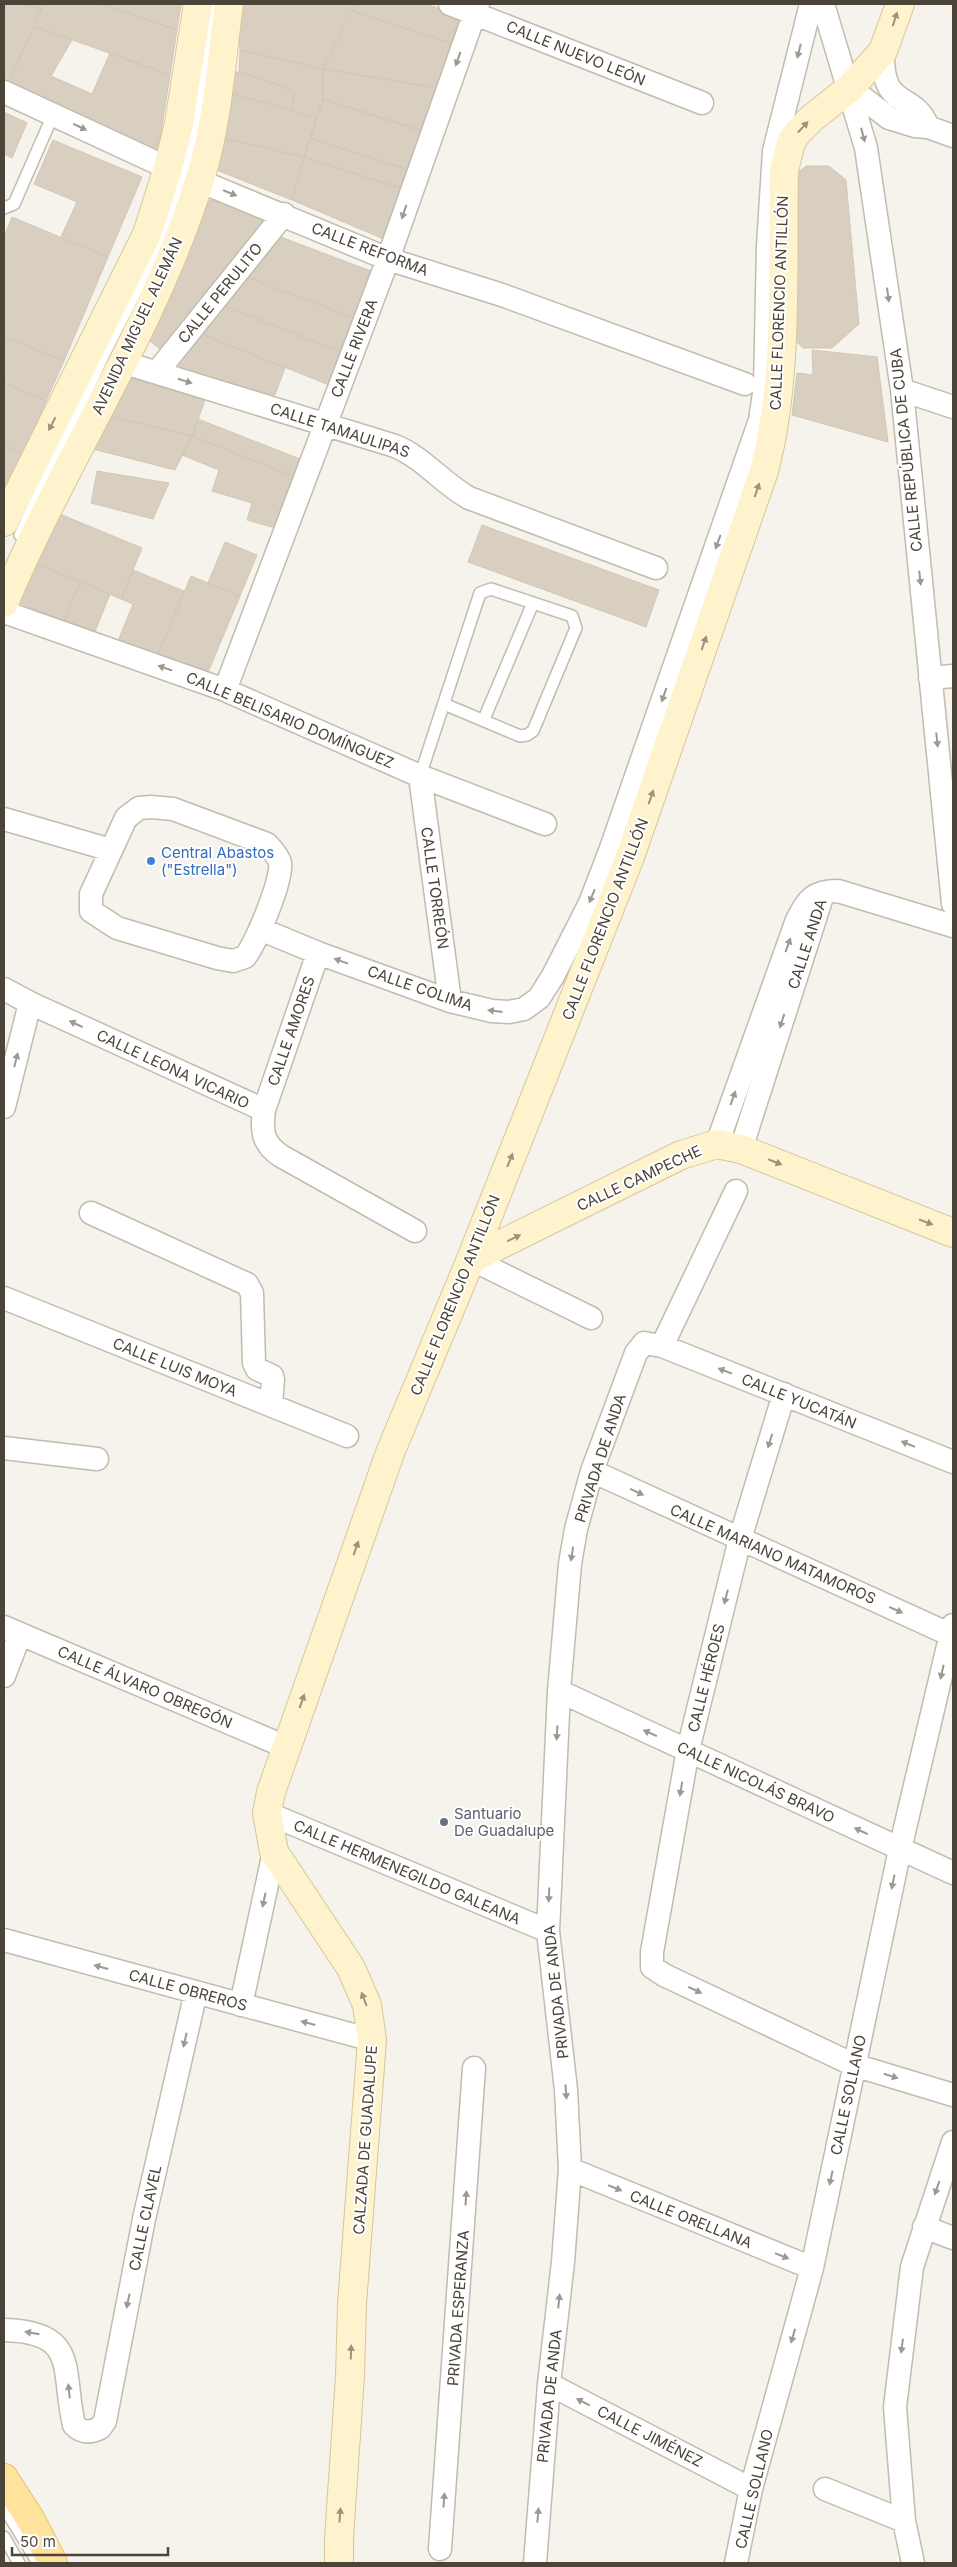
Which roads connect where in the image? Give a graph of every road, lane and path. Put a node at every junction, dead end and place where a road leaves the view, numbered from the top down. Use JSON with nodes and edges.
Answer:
{"nodes":[{"id":1,"x":198,"y":4,"type":"edge"},
{"id":2,"x":214,"y":4,"type":"edge"},
{"id":3,"x":230,"y":4,"type":"edge"},
{"id":4,"x":450,"y":4,"type":"edge"},
{"id":5,"x":811,"y":4,"type":"edge"},
{"id":6,"x":823,"y":4,"type":"edge"},
{"id":7,"x":900,"y":4,"type":"edge"},
{"id":8,"x":476,"y":8,"type":"edge"},
{"id":9,"x":883,"y":51,"type":"junction"},
{"id":10,"x":850,"y":88,"type":"junction"},
{"id":11,"x":4,"y":92,"type":"edge"},
{"id":12,"x":702,"y":103,"type":"dead end"},
{"id":13,"x":53,"y":115,"type":"junction"},
{"id":14,"x":928,"y":127,"type":"junction"},
{"id":15,"x":953,"y":136,"type":"edge"},
{"id":16,"x":184,"y":175,"type":"junction"},
{"id":17,"x":4,"y":208,"type":"edge"},
{"id":18,"x":284,"y":214,"type":"junction"},
{"id":19,"x":388,"y":259,"type":"junction"},
{"id":20,"x":122,"y":362,"type":"junction"},
{"id":21,"x":156,"y":372,"type":"junction"},
{"id":22,"x":745,"y":384,"type":"dead end"},
{"id":23,"x":902,"y":390,"type":"junction"},
{"id":24,"x":953,"y":407,"type":"edge"},
{"id":25,"x":325,"y":425,"type":"junction"},
{"id":26,"x":10,"y":532,"type":"edge"},
{"id":27,"x":656,"y":568,"type":"dead end"},
{"id":28,"x":4,"y":603,"type":"edge"},
{"id":29,"x":533,"y":603,"type":"junction"},
{"id":30,"x":4,"y":612,"type":"edge"},
{"id":31,"x":953,"y":676,"type":"edge"},
{"id":32,"x":930,"y":678,"type":"junction"},
{"id":33,"x":226,"y":690,"type":"junction"},
{"id":34,"x":444,"y":704,"type":"junction"},
{"id":35,"x":484,"y":719,"type":"junction"},
{"id":36,"x":420,"y":776,"type":"junction"},
{"id":37,"x":4,"y":819,"type":"edge"},
{"id":38,"x":545,"y":824,"type":"dead end"},
{"id":39,"x":111,"y":850,"type":"junction"},
{"id":40,"x":610,"y":851,"type":"joint"},
{"id":41,"x":953,"y":904,"type":"edge"},
{"id":42,"x":953,"y":926,"type":"edge"},
{"id":43,"x":260,"y":929,"type":"junction"},
{"id":44,"x":318,"y":953,"type":"junction"},
{"id":45,"x":4,"y":989,"type":"edge"},
{"id":46,"x":450,"y":1001,"type":"junction"},
{"id":47,"x":30,"y":1003,"type":"junction"},
{"id":48,"x":4,"y":1108,"type":"edge"},
{"id":49,"x":264,"y":1110,"type":"junction"},
{"id":50,"x":729,"y":1146,"type":"junction"},
{"id":51,"x":736,"y":1191,"type":"dead end"},
{"id":52,"x":91,"y":1213,"type":"dead end"},
{"id":53,"x":415,"y":1231,"type":"dead end"},
{"id":54,"x":953,"y":1233,"type":"edge"},
{"id":55,"x":470,"y":1260,"type":"junction"},
{"id":56,"x":4,"y":1298,"type":"edge"},
{"id":57,"x":591,"y":1318,"type":"dead end"},
{"id":58,"x":653,"y":1345,"type":"junction"},
{"id":59,"x":784,"y":1394,"type":"junction"},
{"id":60,"x":270,"y":1405,"type":"junction"},
{"id":61,"x":347,"y":1436,"type":"dead end"},
{"id":62,"x":4,"y":1448,"type":"edge"},
{"id":63,"x":97,"y":1460,"type":"dead end"},
{"id":64,"x":953,"y":1462,"type":"edge"},
{"id":65,"x":592,"y":1471,"type":"junction"},
{"id":66,"x":740,"y":1539,"type":"junction"},
{"id":67,"x":12,"y":1631,"type":"edge"},
{"id":68,"x":952,"y":1632,"type":"edge"},
{"id":69,"x":4,"y":1676,"type":"edge"},
{"id":70,"x":559,"y":1691,"type":"junction"},
{"id":71,"x":286,"y":1747,"type":"junction"},
{"id":72,"x":688,"y":1750,"type":"junction"},
{"id":73,"x":267,"y":1813,"type":"junction"},
{"id":74,"x":900,"y":1849,"type":"junction"},
{"id":75,"x":274,"y":1852,"type":"junction"},
{"id":76,"x":953,"y":1873,"type":"edge"},
{"id":77,"x":548,"y":1930,"type":"junction"},
{"id":78,"x":4,"y":1940,"type":"edge"},
{"id":79,"x":196,"y":1992,"type":"junction"},
{"id":80,"x":241,"y":2005,"type":"junction"},
{"id":81,"x":372,"y":2040,"type":"junction"},
{"id":82,"x":854,"y":2065,"type":"junction"},
{"id":83,"x":474,"y":2068,"type":"dead end"},
{"id":84,"x":953,"y":2095,"type":"edge"},
{"id":85,"x":953,"y":2142,"type":"edge"},
{"id":86,"x":570,"y":2169,"type":"junction"},
{"id":87,"x":924,"y":2227,"type":"junction"},
{"id":88,"x":953,"y":2238,"type":"edge"},
{"id":89,"x":812,"y":2268,"type":"junction"},
{"id":90,"x":4,"y":2330,"type":"edge"},
{"id":91,"x":549,"y":2384,"type":"junction"},
{"id":92,"x":4,"y":2478,"type":"edge"},
{"id":93,"x":751,"y":2489,"type":"junction"},
{"id":94,"x":826,"y":2490,"type":"dead end"},
{"id":95,"x":4,"y":2507,"type":"edge"},
{"id":96,"x":904,"y":2521,"type":"junction"},
{"id":97,"x":4,"y":2537,"type":"edge"},
{"id":98,"x":440,"y":2549,"type":"dead end"},
{"id":99,"x":20,"y":2563,"type":"edge"},
{"id":100,"x":38,"y":2563,"type":"edge"},
{"id":101,"x":53,"y":2563,"type":"edge"},
{"id":102,"x":340,"y":2563,"type":"edge"},
{"id":103,"x":535,"y":2563,"type":"edge"},
{"id":104,"x":736,"y":2563,"type":"edge"},
{"id":105,"x":913,"y":2563,"type":"edge"}],
"edges":[{"from":1,"to":16,"type":"street","name":"AVENIDA MIGUEL ALEMÁN"},
{"from":2,"to":16,"type":"lane"},
{"from":3,"to":16,"type":"street","name":"AVENIDA MIGUEL ALEMÁN"},
{"from":4,"to":8,"type":"street","name":"CALLE NUEVO LEÓN"},
{"from":5,"to":40,"type":"street","name":"CALLE FLORENCIO ANTILLÓN","one_way":true},
{"from":6,"to":10,"type":"street","name":"CALLE REPÚBLICA DE CUBA"},
{"from":9,"to":7,"type":"street","one_way":true},
{"from":8,"to":12,"type":"street","name":"CALLE NUEVO LEÓN"},
{"from":8,"to":19,"type":"street","name":"CALLE RIVERA","one_way":true},
{"from":9,"to":10,"type":"street","name":"CALLE FLORENCIO ANTILLÓN"},
{"from":9,"to":14,"type":"street"},
{"from":10,"to":14,"type":"street"},
{"from":10,"to":23,"type":"street","name":"CALLE REPÚBLICA DE CUBA","one_way":true},
{"from":55,"to":10,"type":"street","name":"CALLE FLORENCIO ANTILLÓN","one_way":true},
{"from":11,"to":13,"type":"street","name":"CALLE REFORMA"},
{"from":13,"to":16,"type":"street","name":"CALLE REFORMA","one_way":true},
{"from":13,"to":17,"type":"lane"},
{"from":14,"to":15,"type":"street"},
{"from":16,"to":18,"type":"street","name":"CALLE REFORMA","one_way":true},
{"from":16,"to":20,"type":"street","name":"AVENIDA MIGUEL ALEMÁN"},
{"from":16,"to":26,"type":"street","name":"AVENIDA MIGUEL ALEMÁN"},
{"from":18,"to":19,"type":"street","name":"CALLE REFORMA"},
{"from":18,"to":21,"type":"street","name":"CALLE PERULITO"},
{"from":19,"to":22,"type":"street","name":"CALLE REFORMA"},
{"from":19,"to":25,"type":"street","name":"CALLE RIVERA"},
{"from":20,"to":21,"type":"street","name":"CALLE TAMAULIPAS"},
{"from":20,"to":28,"type":"street","name":"AVENIDA MIGUEL ALEMÁN"},
{"from":21,"to":25,"type":"street","name":"CALLE TAMAULIPAS","one_way":true},
{"from":23,"to":24,"type":"street"},
{"from":23,"to":32,"type":"street","name":"CALLE REPÚBLICA DE CUBA","one_way":true},
{"from":25,"to":27,"type":"street","name":"CALLE TAMAULIPAS"},
{"from":25,"to":33,"type":"street","name":"CALLE RIVERA"},
{"from":29,"to":34,"type":"lane"},
{"from":29,"to":35,"type":"lane"},
{"from":29,"to":35,"type":"lane"},
{"from":33,"to":30,"type":"street","name":"CALLE BELISARIO DOMÍNGUEZ","one_way":true},
{"from":31,"to":32,"type":"street"},
{"from":32,"to":41,"type":"street","name":"CALLE REPÚBLICA DE CUBA","one_way":true},
{"from":33,"to":36,"type":"street","name":"CALLE BELISARIO DOMÍNGUEZ"},
{"from":34,"to":35,"type":"lane"},
{"from":34,"to":36,"type":"lane"},
{"from":36,"to":38,"type":"street","name":"CALLE BELISARIO DOMÍNGUEZ"},
{"from":36,"to":46,"type":"street","name":"CALLE TORREÓN"},
{"from":37,"to":39,"type":"street"},
{"from":39,"to":43,"type":"street"},
{"from":39,"to":43,"type":"street"},
{"from":40,"to":46,"type":"street","name":"CALLE COLIMA","one_way":true},
{"from":42,"to":50,"type":"street","name":"CALLE ANDA"},
{"from":43,"to":44,"type":"street","name":"CALLE COLIMA"},
{"from":46,"to":44,"type":"street","name":"CALLE COLIMA","one_way":true},
{"from":44,"to":49,"type":"street","name":"CALLE AMORES"},
{"from":45,"to":47,"type":"street","name":"CALLE LEONA VICARIO"},
{"from":48,"to":47,"type":"street","one_way":true},
{"from":49,"to":47,"type":"street","name":"CALLE LEONA VICARIO","one_way":true},
{"from":49,"to":53,"type":"street","name":"CALLE LEONA VICARIO"},
{"from":50,"to":54,"type":"street","one_way":true},
{"from":55,"to":50,"type":"street","name":"CALLE CAMPECHE","one_way":true},
{"from":51,"to":58,"type":"street"},
{"from":52,"to":60,"type":"street"},
{"from":55,"to":57,"type":"street"},
{"from":71,"to":55,"type":"street","name":"CALLE FLORENCIO ANTILLÓN","one_way":true},
{"from":56,"to":60,"type":"street","name":"CALLE LUIS MOYA"},
{"from":59,"to":58,"type":"street","name":"CALLE YUCATÁN","one_way":true},
{"from":58,"to":65,"type":"street","name":"PRIVADA DE ANDA"},
{"from":64,"to":59,"type":"street","name":"CALLE YUCATÁN","one_way":true},
{"from":59,"to":66,"type":"street","name":"CALLE HÉROES","one_way":true},
{"from":60,"to":61,"type":"street","name":"CALLE LUIS MOYA"},
{"from":62,"to":63,"type":"street"},
{"from":65,"to":66,"type":"street","name":"CALLE MARIANO MATAMOROS","one_way":true},
{"from":65,"to":70,"type":"street","name":"PRIVADA DE ANDA","one_way":true},
{"from":66,"to":68,"type":"street","name":"CALLE MARIANO MATAMOROS","one_way":true},
{"from":66,"to":72,"type":"street","name":"CALLE HÉROES","one_way":true},
{"from":67,"to":69,"type":"street"},
{"from":67,"to":71,"type":"street","name":"CALLE ÁLVARO OBREGÓN"},
{"from":68,"to":74,"type":"street","name":"CALLE SOLLANO","one_way":true},
{"from":72,"to":70,"type":"street","name":"CALLE NICOLÁS BRAVO","one_way":true},
{"from":70,"to":77,"type":"street","name":"PRIVADA DE ANDA","one_way":true},
{"from":71,"to":73,"type":"street","name":"CALZADA DE GUADALUPE"},
{"from":74,"to":72,"type":"street","name":"CALLE NICOLÁS BRAVO","one_way":true},
{"from":72,"to":82,"type":"street","name":"CALLE HÉROES","one_way":true},
{"from":73,"to":75,"type":"street","name":"CALZADA DE GUADALUPE"},
{"from":73,"to":77,"type":"street","name":"CALLE HERMENEGILDO GALEANA"},
{"from":74,"to":76,"type":"street","name":"CALLE NICOLÁS BRAVO"},
{"from":74,"to":82,"type":"street","name":"CALLE SOLLANO","one_way":true},
{"from":75,"to":80,"type":"street","one_way":true},
{"from":81,"to":75,"type":"street","name":"CALZADA DE GUADALUPE","one_way":true},
{"from":77,"to":86,"type":"street","name":"PRIVADA DE ANDA","one_way":true},
{"from":79,"to":78,"type":"street","name":"CALLE OBREROS","one_way":true},
{"from":79,"to":80,"type":"street","name":"CALLE OBREROS"},
{"from":79,"to":90,"type":"street","name":"CALLE CLAVEL","one_way":true},
{"from":81,"to":80,"type":"street","name":"CALLE OBREROS","one_way":true},
{"from":102,"to":81,"type":"street","name":"CALZADA DE GUADALUPE","one_way":true},
{"from":82,"to":84,"type":"street","one_way":true},
{"from":82,"to":89,"type":"street","name":"CALLE SOLLANO","one_way":true},
{"from":98,"to":83,"type":"street","name":"PRIVADA ESPERANZA","one_way":true},
{"from":85,"to":87,"type":"street","one_way":true},
{"from":86,"to":89,"type":"street","name":"CALLE ORELLANA","one_way":true},
{"from":91,"to":86,"type":"street","name":"PRIVADA DE ANDA","one_way":true},
{"from":87,"to":88,"type":"street"},
{"from":87,"to":96,"type":"street","one_way":true},
{"from":89,"to":93,"type":"street","name":"CALLE SOLLANO","one_way":true},
{"from":93,"to":91,"type":"street","name":"CALLE JIMÉNEZ","one_way":true},
{"from":103,"to":91,"type":"street","name":"PRIVADA DE ANDA","one_way":true},
{"from":92,"to":101,"type":"main road"},
{"from":93,"to":104,"type":"street","name":"CALLE SOLLANO"},
{"from":94,"to":96,"type":"street"},
{"from":95,"to":100,"type":"lane"},
{"from":96,"to":105,"type":"street"},
{"from":97,"to":99,"type":"lane"}]}
